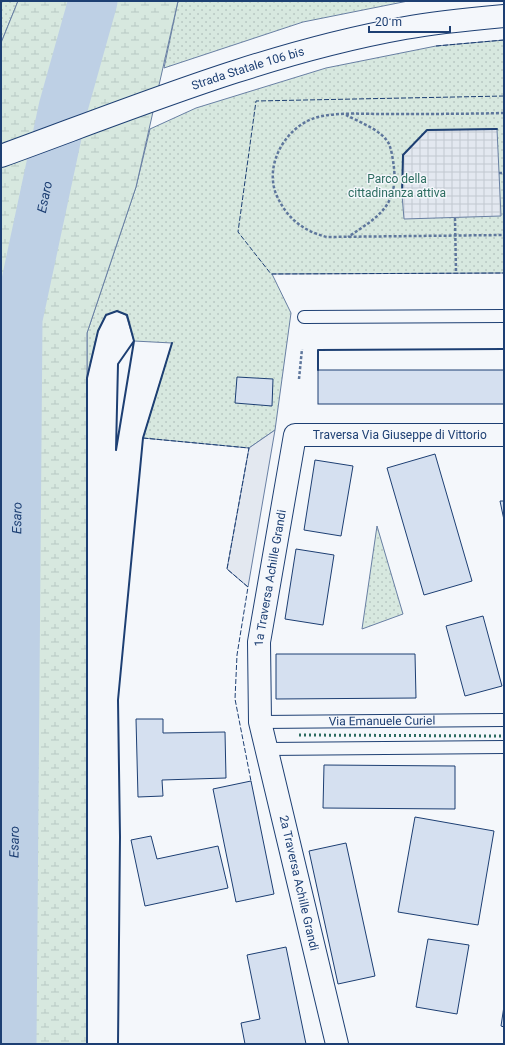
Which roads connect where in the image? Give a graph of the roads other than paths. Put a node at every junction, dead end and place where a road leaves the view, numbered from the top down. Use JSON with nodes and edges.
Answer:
{"nodes":[{"id":1,"x":504,"y":16,"type":"edge"},
{"id":2,"x":1,"y":156,"type":"edge"},
{"id":3,"x":504,"y":316,"type":"edge"},
{"id":4,"x":304,"y":317,"type":"dead end"},
{"id":5,"x":295,"y":435,"type":"joint"},
{"id":6,"x":504,"y":435,"type":"edge"},
{"id":7,"x":504,"y":720,"type":"edge"},
{"id":8,"x":260,"y":722,"type":"junction"},
{"id":9,"x":504,"y":747,"type":"edge"},
{"id":10,"x":267,"y":749,"type":"junction"},
{"id":11,"x":337,"y":1044,"type":"edge"}],
"edges":[{"from":1,"to":2,"type":"street","name":"Strada Statale 106 bis"},
{"from":3,"to":4,"type":"lane"},
{"from":5,"to":6,"type":"street","name":"Traversa Via Giuseppe di Vittorio"},
{"from":5,"to":8,"type":"street","name":"1a Traversa Achille Grandi"},
{"from":7,"to":8,"type":"lane","name":"Via Emanuele Curiel"},
{"from":8,"to":10,"type":"street","name":"2a Traversa Achille Grandi"},
{"from":9,"to":10,"type":"lane"},
{"from":10,"to":11,"type":"street","name":"2a Traversa Achille Grandi"}]}
